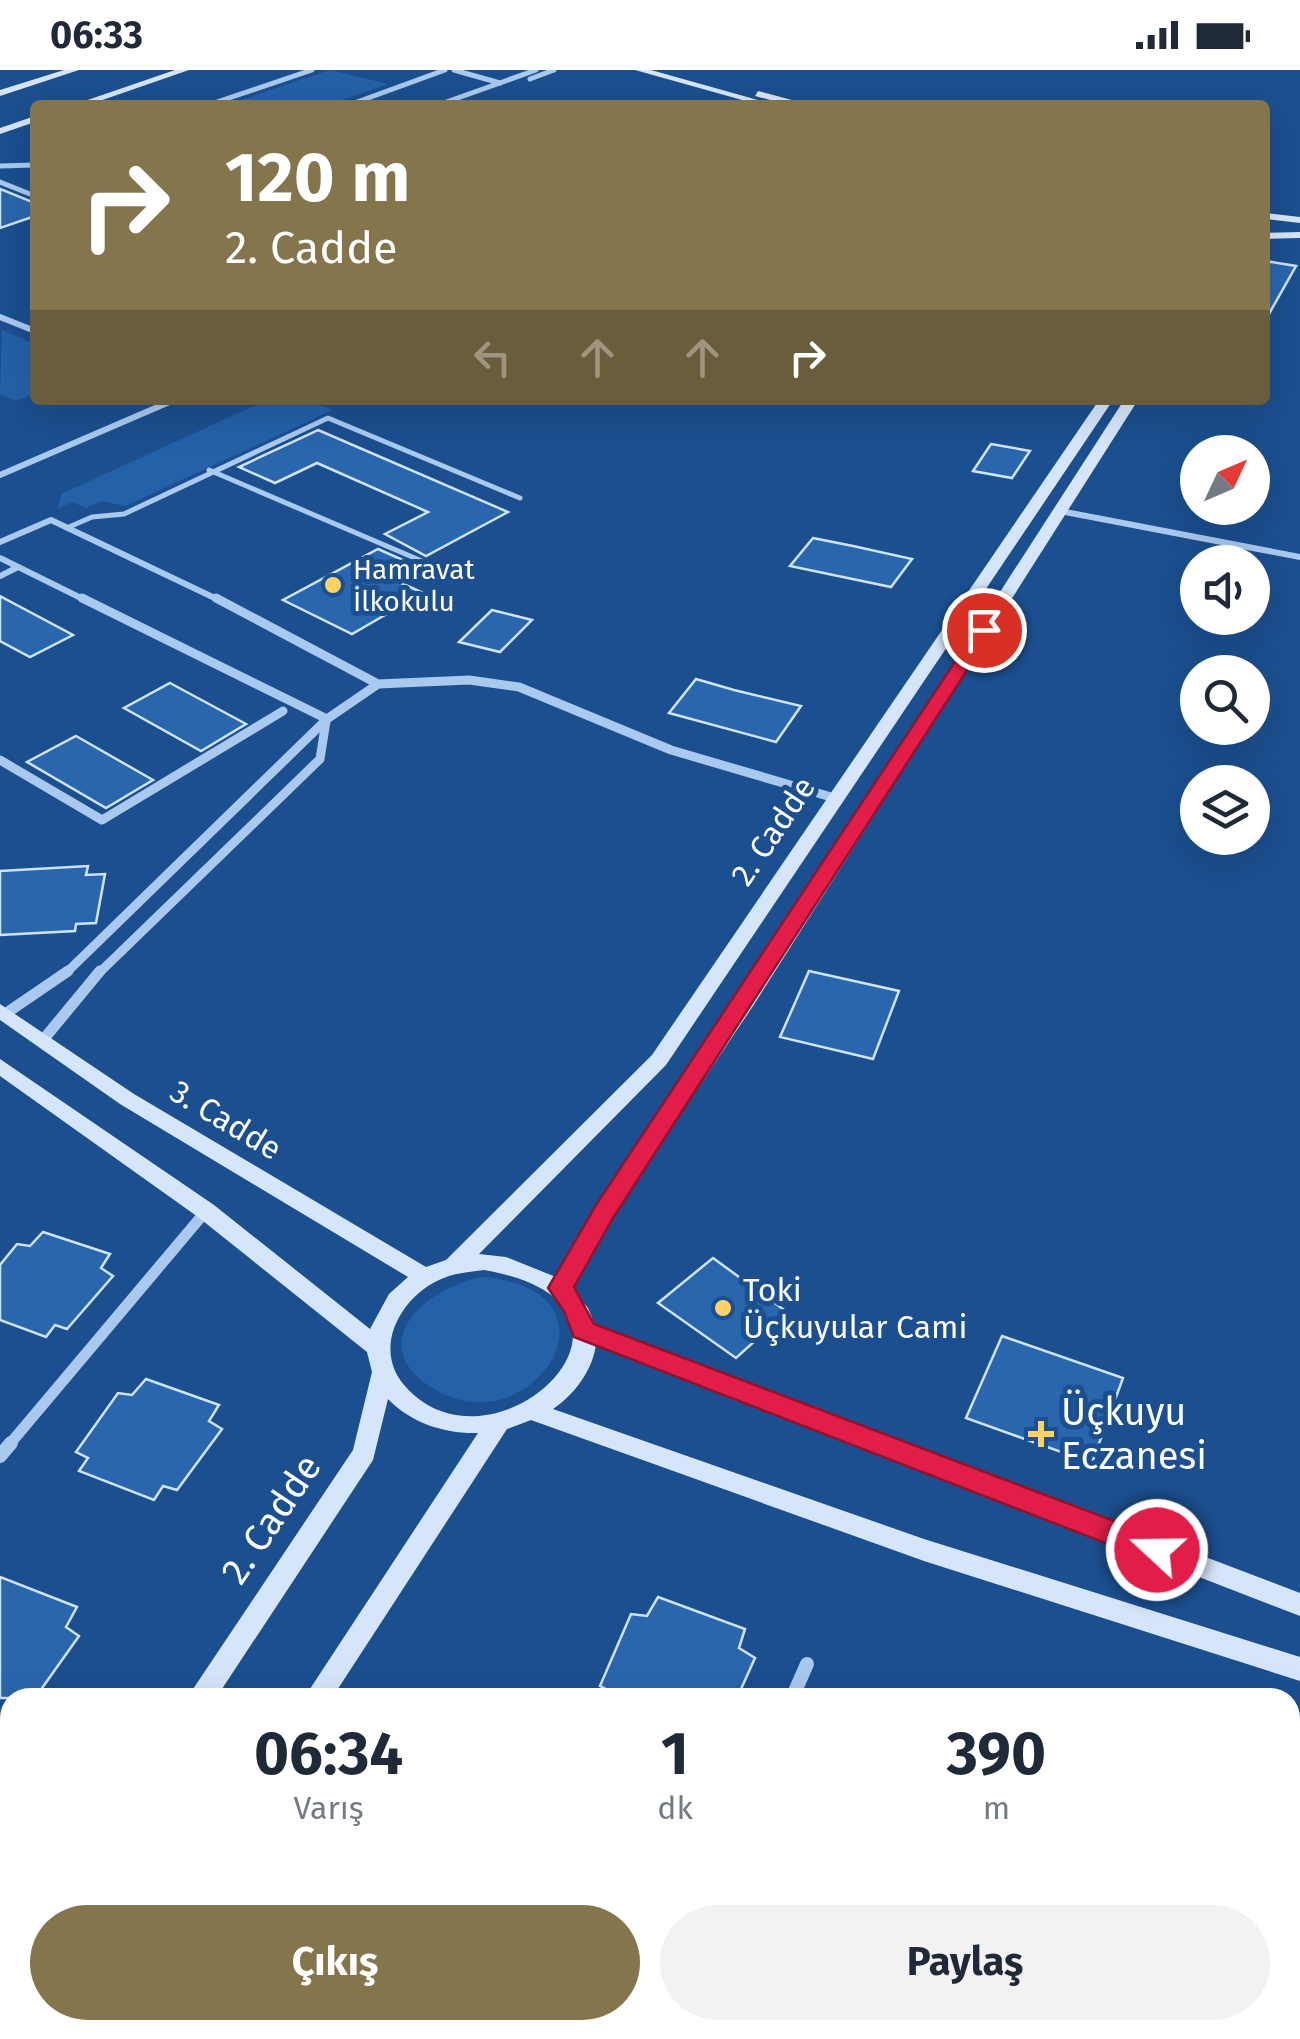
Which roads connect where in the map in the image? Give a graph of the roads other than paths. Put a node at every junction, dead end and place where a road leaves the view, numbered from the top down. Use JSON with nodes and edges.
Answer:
{"nodes":[{"id":1,"x":74,"y":70,"type":"edge"},
{"id":2,"x":184,"y":70,"type":"edge"},
{"id":3,"x":312,"y":70,"type":"edge"},
{"id":4,"x":445,"y":70,"type":"edge"},
{"id":5,"x":454,"y":70,"type":"edge"},
{"id":6,"x":536,"y":70,"type":"edge"},
{"id":7,"x":554,"y":70,"type":"edge"},
{"id":8,"x":640,"y":70,"type":"edge"},
{"id":9,"x":676,"y":70,"type":"edge"},
{"id":10,"x":500,"y":82,"type":"junction"},
{"id":11,"x":0,"y":93,"type":"edge"},
{"id":12,"x":93,"y":100,"type":"edge"},
{"id":13,"x":223,"y":100,"type":"edge"},
{"id":14,"x":363,"y":100,"type":"edge"},
{"id":15,"x":451,"y":100,"type":"edge"},
{"id":16,"x":472,"y":100,"type":"edge"},
{"id":17,"x":751,"y":100,"type":"edge"},
{"id":18,"x":782,"y":100,"type":"edge"},
{"id":19,"x":30,"y":122,"type":"edge"},
{"id":20,"x":0,"y":131,"type":"edge"},
{"id":21,"x":30,"y":165,"type":"edge"},
{"id":22,"x":0,"y":166,"type":"edge"},
{"id":23,"x":0,"y":182,"type":"edge"},
{"id":24,"x":30,"y":194,"type":"edge"},
{"id":25,"x":1270,"y":219,"type":"edge"},
{"id":26,"x":1300,"y":220,"type":"edge"},
{"id":27,"x":1270,"y":236,"type":"edge"},
{"id":28,"x":1300,"y":236,"type":"edge"},
{"id":29,"x":0,"y":317,"type":"edge"},
{"id":30,"x":30,"y":329,"type":"edge"},
{"id":31,"x":162,"y":405,"type":"edge"},
{"id":32,"x":1103,"y":405,"type":"edge"},
{"id":33,"x":1128,"y":405,"type":"edge"},
{"id":34,"x":210,"y":470,"type":"junction"},
{"id":35,"x":0,"y":475,"type":"edge"},
{"id":36,"x":520,"y":498,"type":"dead end"},
{"id":37,"x":1060,"y":511,"type":"junction"},
{"id":38,"x":0,"y":525,"type":"edge"},
{"id":39,"x":69,"y":527,"type":"junction"},
{"id":40,"x":16,"y":533,"type":"junction"},
{"id":41,"x":0,"y":542,"type":"edge"},
{"id":42,"x":1300,"y":557,"type":"edge"},
{"id":43,"x":0,"y":558,"type":"edge"},
{"id":44,"x":424,"y":562,"type":"dead end"},
{"id":45,"x":18,"y":567,"type":"junction"},
{"id":46,"x":0,"y":576,"type":"edge"},
{"id":47,"x":378,"y":684,"type":"junction"},
{"id":48,"x":283,"y":711,"type":"dead end"},
{"id":49,"x":326,"y":719,"type":"junction"},
{"id":50,"x":0,"y":760,"type":"edge"},
{"id":51,"x":838,"y":799,"type":"junction"},
{"id":52,"x":2,"y":1012,"type":"edge"},
{"id":53,"x":43,"y":1040,"type":"junction"},
{"id":54,"x":0,"y":1066,"type":"edge"},
{"id":55,"x":206,"y":1211,"type":"junction"},
{"id":56,"x":454,"y":1266,"type":"junction"},
{"id":57,"x":425,"y":1277,"type":"junction"},
{"id":58,"x":560,"y":1288,"type":"junction"},
{"id":59,"x":583,"y":1330,"type":"junction"},
{"id":60,"x":377,"y":1347,"type":"junction"},
{"id":61,"x":382,"y":1374,"type":"junction"},
{"id":62,"x":532,"y":1411,"type":"junction"},
{"id":63,"x":498,"y":1422,"type":"junction"},
{"id":64,"x":0,"y":1456,"type":"edge"},
{"id":65,"x":1300,"y":1605,"type":"edge"},
{"id":66,"x":808,"y":1664,"type":"dead end"},
{"id":67,"x":1300,"y":1669,"type":"edge"},
{"id":68,"x":207,"y":1688,"type":"edge"},
{"id":69,"x":325,"y":1688,"type":"edge"},
{"id":70,"x":797,"y":1688,"type":"edge"}],
"edges":[{"from":1,"to":11,"type":"main road"},
{"from":2,"to":12,"type":"main road"},
{"from":3,"to":13,"type":"street"},
{"from":4,"to":14,"type":"street"},
{"from":5,"to":10,"type":"street"},
{"from":6,"to":10,"type":"street"},
{"from":7,"to":16,"type":"street"},
{"from":8,"to":17,"type":"main road"},
{"from":9,"to":18,"type":"main road"},
{"from":10,"to":15,"type":"street"},
{"from":19,"to":20,"type":"main road"},
{"from":21,"to":22,"type":"street"},
{"from":23,"to":24,"type":"street"},
{"from":25,"to":26,"type":"main road"},
{"from":27,"to":28,"type":"main road"},
{"from":29,"to":30,"type":"street"},
{"from":31,"to":35,"type":"street"},
{"from":32,"to":51,"type":"main road","name":"2. Cadde"},
{"from":33,"to":37,"type":"main road"},
{"from":34,"to":36,"type":"lane"},
{"from":34,"to":39,"type":"lane"},
{"from":34,"to":44,"type":"lane"},
{"from":37,"to":42,"type":"street"},
{"from":37,"to":58,"type":"main road"},
{"from":38,"to":40,"type":"street"},
{"from":39,"to":40,"type":"street"},
{"from":39,"to":47,"type":"street"},
{"from":40,"to":41,"type":"street"},
{"from":43,"to":45,"type":"street"},
{"from":45,"to":46,"type":"street"},
{"from":45,"to":49,"type":"street"},
{"from":47,"to":49,"type":"street"},
{"from":47,"to":51,"type":"street"},
{"from":48,"to":50,"type":"street"},
{"from":49,"to":52,"type":"street"},
{"from":49,"to":53,"type":"street"},
{"from":51,"to":56,"type":"main road","name":"2. Cadde"},
{"from":52,"to":53,"type":"main road","name":"3. Cadde"},
{"from":53,"to":57,"type":"main road","name":"3. Cadde"},
{"from":54,"to":55,"type":"main road"},
{"from":55,"to":60,"type":"main road"},
{"from":55,"to":64,"type":"street"},
{"from":56,"to":57,"type":"main road"},
{"from":56,"to":58,"type":"main road"},
{"from":57,"to":60,"type":"main road"},
{"from":58,"to":59,"type":"main road"},
{"from":59,"to":62,"type":"main road"},
{"from":59,"to":65,"type":"main road"},
{"from":60,"to":61,"type":"main road"},
{"from":61,"to":63,"type":"main road"},
{"from":61,"to":68,"type":"main road","name":"2. Cadde"},
{"from":62,"to":63,"type":"main road"},
{"from":62,"to":67,"type":"main road"},
{"from":63,"to":69,"type":"main road"},
{"from":66,"to":70,"type":"street"}]}
